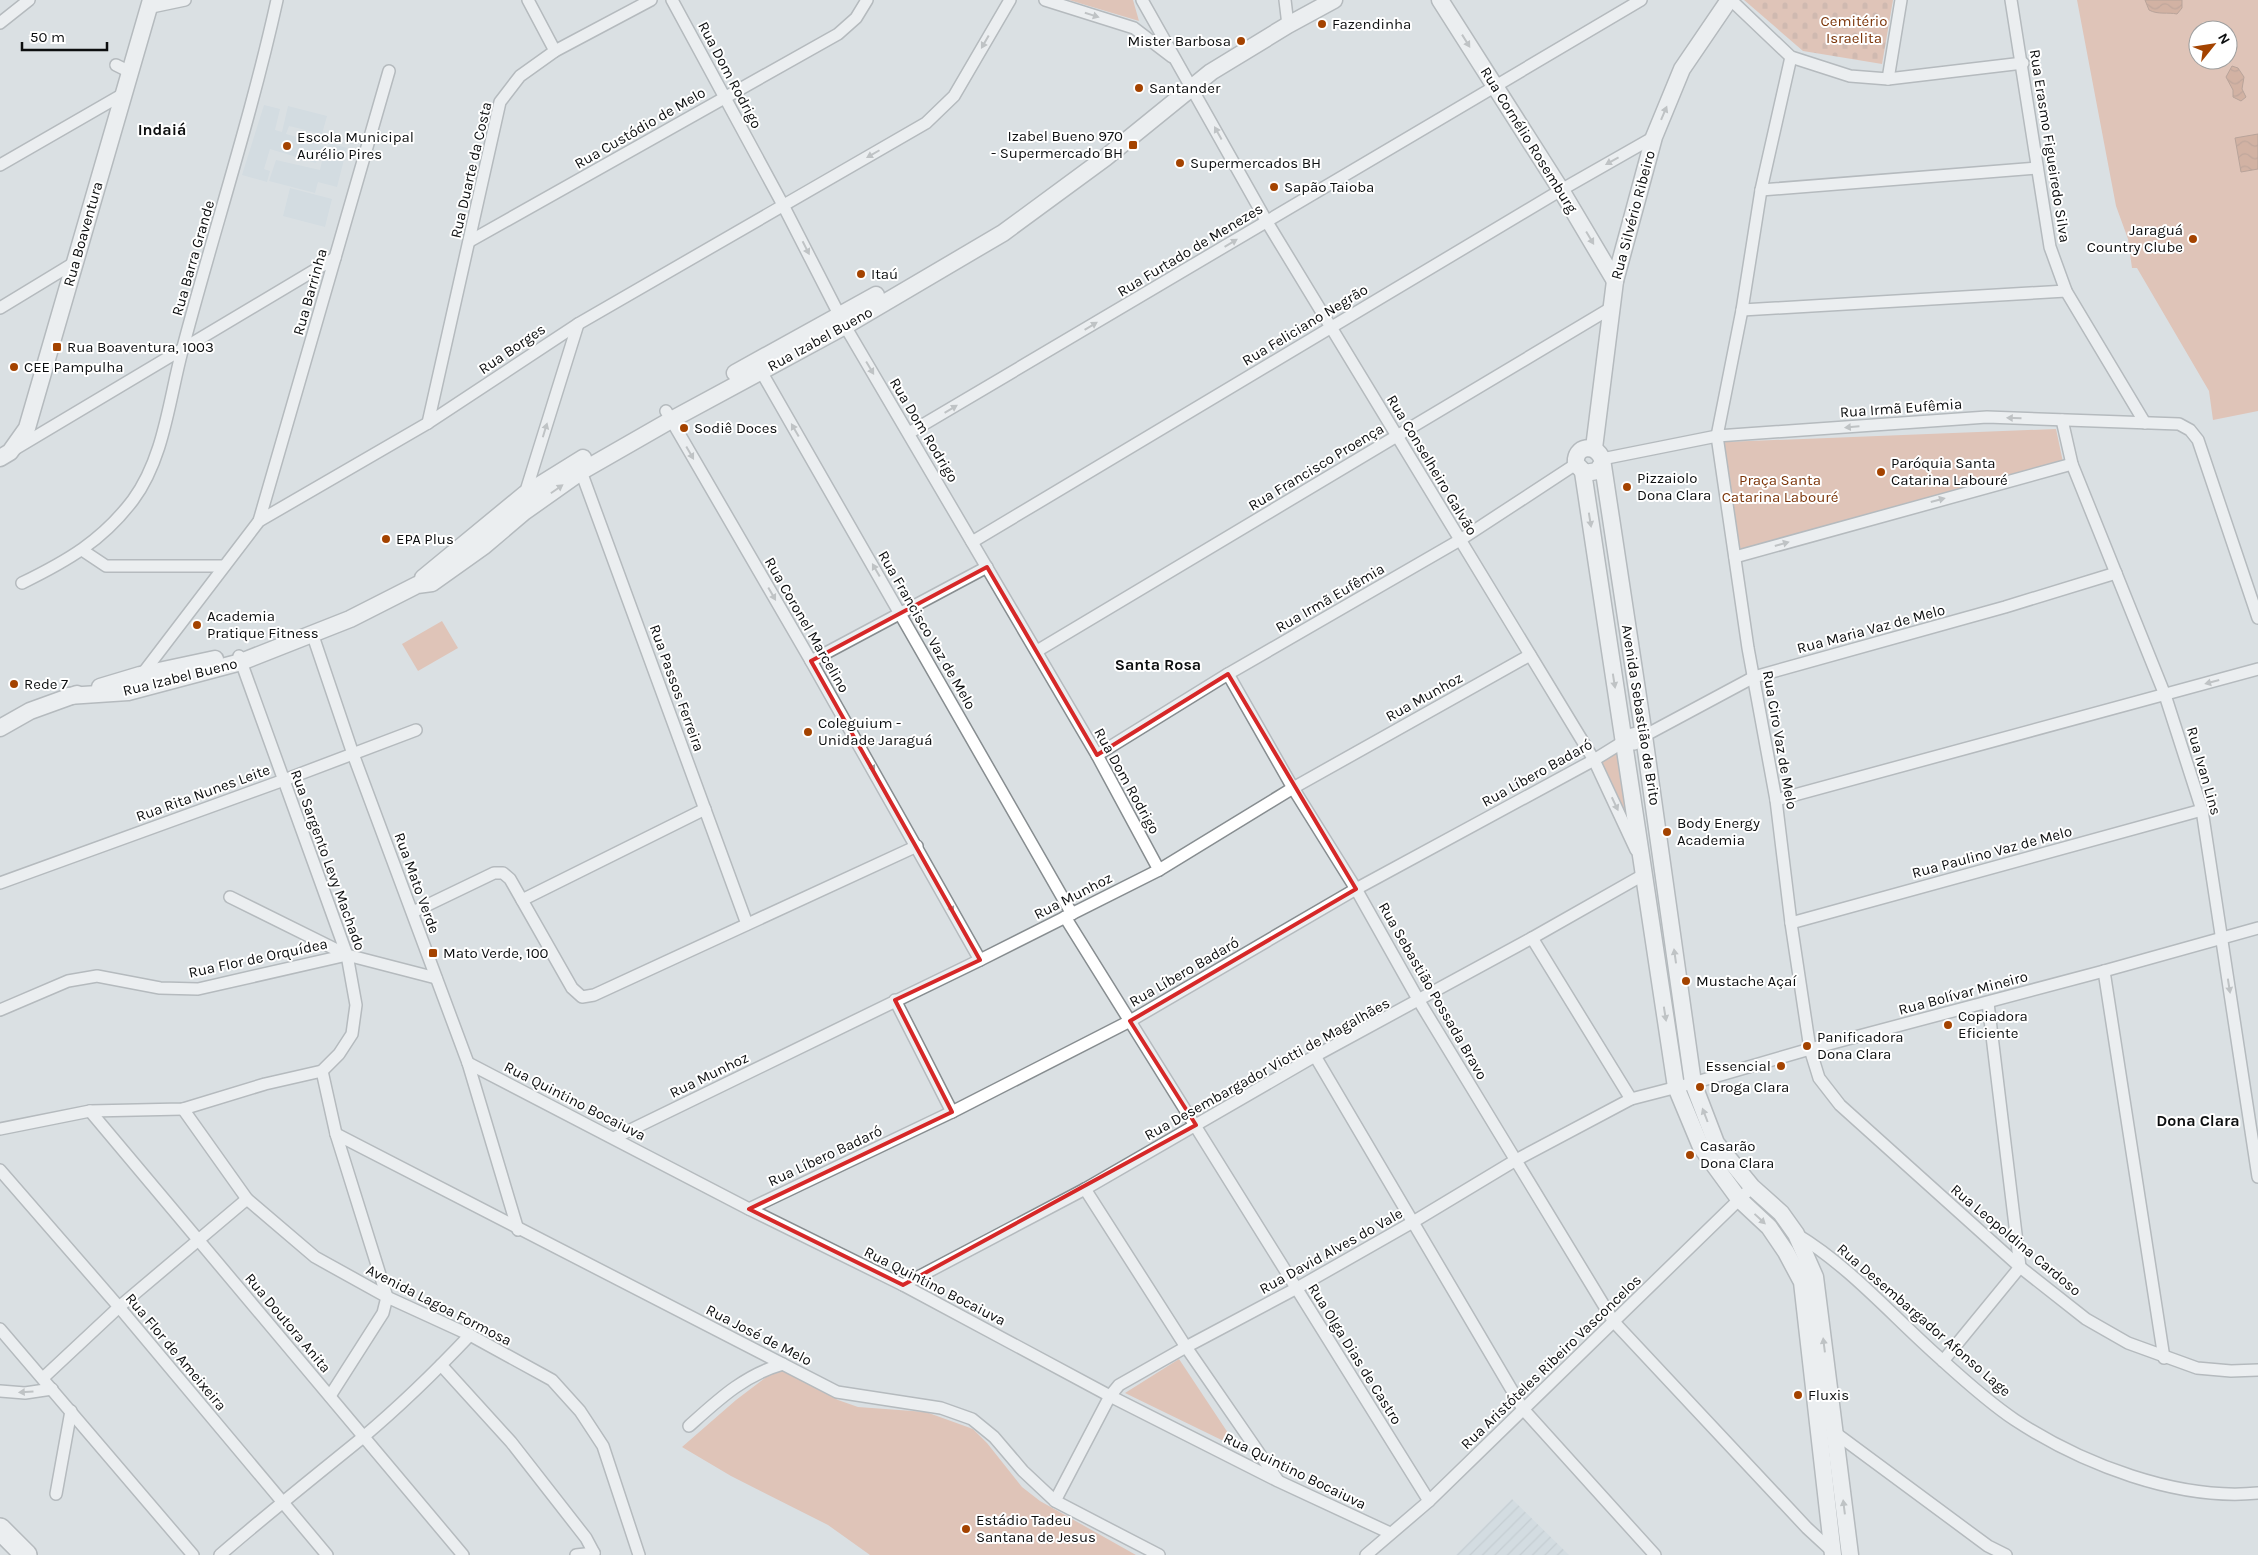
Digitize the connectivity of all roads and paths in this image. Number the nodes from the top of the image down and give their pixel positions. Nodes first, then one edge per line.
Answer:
1 (29, 0) edge
2 (185, 0) edge
3 (277, 0) edge
4 (528, 0) edge
5 (651, 0) edge
6 (672, 0) edge
7 (867, 0) edge
8 (1010, 0) edge
9 (1046, 0) edge
10 (1285, 0) edge
11 (1334, 0) edge
12 (1440, 0) edge
13 (1641, 0) edge
14 (1730, 0) edge
15 (1901, 0) edge
16 (2012, 0) edge
17 (149, 4) edge
18 (1145, 5) edge
19 (0, 23) edge
20 (1288, 25) junction
21 (1134, 28) junction
22 (555, 51) junction
23 (1791, 57) junction
24 (1176, 61) junction
25 (2023, 63) junction
26 (389, 71) dead end
27 (1888, 79) junction
28 (1190, 83) junction
29 (1495, 87) junction
30 (125, 93) junction
31 (725, 97) junction
32 (1654, 137) junction
33 (0, 165) edge
34 (2037, 168) junction
35 (1561, 190) junction
36 (1761, 190) junction
37 (783, 205) junction
38 (1266, 222) junction
39 (470, 241) junction
40 (335, 258) junction
41 (74, 263) junction
42 (1613, 263) junction
43 (2066, 291) junction
44 (0, 308) edge
45 (1611, 308) junction
46 (1742, 310) junction
47 (843, 321) junction
48 (578, 324) junction
49 (1330, 327) junction
50 (182, 351) junction
51 (758, 366) junction
52 (668, 416) junction
53 (2062, 420) junction
54 (428, 423) junction
55 (2145, 423) junction
56 (909, 433) junction
57 (1397, 436) junction
58 (1717, 436) junction
59 (5, 455) edge
60 (1599, 457) junction
61 (2072, 464) junction
62 (579, 467) junction
63 (1579, 468) junction
64 (532, 485) junction
65 (259, 521) junction
66 (1460, 540) junction
67 (972, 542) junction
68 (484, 546) junction
69 (82, 550) junction
70 (1735, 557) junction
71 (224, 566) junction
72 (987, 567) junction
73 (2116, 573) junction
74 (22, 583) dead end
75 (417, 586) junction
76 (901, 612) junction
77 (2258, 618) edge
78 (312, 633) junction
79 (1037, 651) junction
80 (1530, 655) junction
81 (240, 658) junction
82 (812, 661) junction
83 (2258, 669) edge
84 (1228, 674) junction
85 (140, 675) junction
86 (1754, 676) junction
87 (128, 692) junction
88 (2165, 695) junction
89 (68, 696) junction
90 (0, 728) edge
91 (416, 730) dead end
92 (1644, 736) junction
93 (1624, 742) junction
94 (353, 754) junction
95 (1097, 755) junction
96 (1594, 760) junction
97 (284, 780) junction
98 (1294, 788) junction
99 (1776, 800) junction
100 (705, 809) junction
101 (2202, 810) junction
102 (917, 846) junction
103 (1642, 867) junction
104 (1159, 870) junction
105 (0, 883) edge
106 (1356, 888) junction
107 (230, 897) dead end
108 (522, 900) junction
109 (413, 912) junction
110 (1068, 915) junction
111 (1791, 923) junction
112 (747, 924) junction
113 (2258, 928) edge
114 (1532, 938) junction
115 (2222, 938) junction
116 (347, 955) junction
117 (980, 960) junction
118 (2104, 971) junction
119 (436, 978) junction
120 (895, 1000) junction
121 (1419, 1000) junction
122 (1988, 1003) junction
123 (0, 1010) edge
124 (1130, 1021) junction
125 (1810, 1049) junction
126 (1315, 1056) junction
127 (468, 1062) junction
128 (322, 1071) junction
129 (1693, 1083) junction
130 (1676, 1087) junction
131 (1631, 1098) junction
132 (183, 1109) junction
133 (90, 1111) junction
134 (952, 1112) junction
135 (1196, 1125) junction
136 (0, 1129) edge
137 (336, 1134) junction
138 (614, 1138) junction
139 (1516, 1160) junction
140 (0, 1170) edge
141 (2258, 1177) edge
142 (1752, 1187) junction
143 (1085, 1189) junction
144 (247, 1199) junction
145 (1739, 1199) junction
146 (749, 1209) junction
147 (1413, 1222) junction
148 (518, 1230) junction
149 (1796, 1234) junction
150 (198, 1239) junction
151 (2020, 1267) junction
152 (903, 1286) junction
153 (1297, 1288) junction
154 (387, 1297) junction
155 (119, 1307) junction
156 (1614, 1322) junction
157 (0, 1328) edge
158 (470, 1335) junction
159 (1186, 1347) junction
160 (2164, 1358) junction
161 (1943, 1362) junction
162 (783, 1364) junction
163 (441, 1365) junction
164 (2258, 1370) edge
165 (42, 1378) junction
166 (52, 1389) junction
167 (0, 1392) edge
168 (330, 1396) junction
169 (1110, 1396) junction
170 (1523, 1409) junction
171 (71, 1411) junction
172 (689, 1426) dead end
173 (1834, 1432) junction
174 (363, 1437) junction
175 (1278, 1481) junction
176 (2258, 1493) edge
177 (56, 1494) dead end
178 (282, 1501) junction
179 (1055, 1501) junction
180 (1429, 1501) junction
181 (0, 1529) edge
182 (1390, 1533) junction
183 (595, 1554) edge
184 (1834, 1554) edge
185 (26, 1555) edge
186 (193, 1555) edge
187 (220, 1555) edge
188 (327, 1555) edge
189 (463, 1555) edge
190 (576, 1555) edge
191 (638, 1555) edge
192 (1160, 1555) edge
193 (1366, 1555) edge
194 (1655, 1555) edge
195 (1850, 1555) edge
196 (2006, 1555) edge

1 - 19 street
2 - 17 street
3 - 50 street, Rua Barra Grande
4 - 22 street
5 - 22 street, Rua Duarte da Costa
6 - 31 street, Rua Dom Rodrigo
7 - 31 street, Rua Custódio de Melo
8 -> 37 street, Rua Borges
9 -> 21 street
10 - 20 street
11 - 20 street, Rua Izabel Bueno
12 -> 29 street, Rua Cornélio Rosemburg
13 - 29 street, Rua Furtado de Menezes
14 - 23 street
32 -> 14 street, Rua Silvério Ribeiro
15 - 27 street
16 - 25 street, Rua Erasmo Figueiredo Silva
17 - 30 street, Rua Boaventura
18 - 21 street
18 - 24 street, Rua Conselheiro Galvão
20 - 28 street, Rua Izabel Bueno
21 - 24 street
22 - 39 street, Rua Duarte da Costa
23 - 27 street
23 - 36 street, Rua Ciro Vaz de Melo
24 - 28 street, Rua Conselheiro Galvão
25 - 27 street
25 - 34 street, Rua Erasmo Figueiredo Silva
26 - 40 street, Rua Barrinha
38 -> 28 street, Rua Conselheiro Galvão
28 - 47 street, Rua Izabel Bueno
29 - 35 street, Rua Cornélio Rosemburg
29 - 38 street, Rua Furtado de Menezes
30 - 33 street
30 - 41 street, Rua Boaventura
31 - 37 street, Rua Dom Rodrigo
31 - 39 street, Rua Custódio de Melo
32 -> 35 street, Rua Feliciano Negrão
32 - 42 street, Rua Silvério Ribeiro
34 - 36 street
34 - 43 street, Rua Erasmo Figueiredo Silva
35 -> 42 street, Rua Cornélio Rosemburg
35 - 49 street, Rua Feliciano Negrão
36 - 46 street, Rua Ciro Vaz de Melo
37 -> 47 street, Rua Dom Rodrigo
37 - 48 street, Rua Borges
38 - 49 street, Rua Conselheiro Galvão
56 -> 38 street, Rua Furtado de Menezes
39 - 54 street, Rua Duarte da Costa
40 - 50 street
40 - 65 street, Rua Barrinha
41 - 44 street
41 - 59 street, Rua Boaventura
42 - 45 street, Rua Silvério Ribeiro
43 - 46 street
43 - 55 street, Rua Erasmo Figueiredo Silva
45 - 57 street, Rua Francisco Proença
45 - 60 street, Rua Silvério Ribeiro
46 - 58 street, Rua Ciro Vaz de Melo
47 - 51 street, Rua Izabel Bueno
47 -> 56 street, Rua Dom Rodrigo
48 - 54 street, Rua Borges
64 -> 48 street
49 - 57 street, Rua Conselheiro Galvão
49 - 67 street, Rua Feliciano Negrão
50 - 59 street
50 - 69 street, Rua Barra Grande
51 - 52 street, Rua Izabel Bueno
76 -> 51 street, Rua Francisco Vaz de Melo
52 - 62 street, Rua Izabel Bueno
52 -> 82 street, Rua Coronel Marcelino
53 - 55 street, Rua Irmã Eufêmia
53 -> 58 street, Rua Irmã Eufêmia
53 - 61 street, Rua Ivan Lins
54 - 65 street, Rua Borges
55 - 77 street, Rua Irmã Eufêmia
56 - 67 street, Rua Dom Rodrigo
57 - 66 street, Rua Conselheiro Galvão
57 - 79 street, Rua Francisco Proença
58 - 60 street, Rua Irmã Eufêmia
58 - 70 street, Rua Ciro Vaz de Melo
60 - 63 street
60 - 63 street
60 - 92 street, Avenida Sebastião de Brito
70 -> 61 street
61 - 73 street, Rua Ivan Lins
62 - 64 street, Rua Izabel Bueno
68 -> 62 street, Rua Izabel Bueno
62 - 100 street, Rua Passos Ferreira
63 - 66 street, Rua Irmã Eufêmia
63 -> 93 street, Avenida Sebastião de Brito
64 - 68 street
64 - 75 street, Rua Izabel Bueno
65 - 71 street
66 - 80 street, Rua Conselheiro Galvão
66 - 84 street, Rua Irmã Eufêmia
67 - 72 street, Rua Dom Rodrigo
68 - 75 street, Rua Izabel Bueno
69 - 71 street
69 - 74 street, Rua Barra Grande
70 - 86 street, Rua Ciro Vaz de Melo
71 - 85 street
72 - 76 street
72 - 79 street, Rua Dom Rodrigo
73 - 86 street, Rua Maria Vaz de Melo
73 - 88 street, Rua Ivan Lins
75 - 78 street, Rua Izabel Bueno
76 - 82 street
76 - 110 street, Rua Francisco Vaz de Melo
78 - 81 street, Rua Izabel Bueno
78 - 94 street, Rua Mato Verde
79 - 95 street, Rua Dom Rodrigo
80 - 96 street, Rua Conselheiro Galvão
80 - 98 street, Rua Munhoz
81 - 85 street, Rua Izabel Bueno
81 - 87 street, Rua Izabel Bueno
81 - 97 street, Rua Sargento Levy Machado
82 -> 102 street, Rua Coronel Marcelino
83 -> 88 street
84 - 95 street, Rua Irmã Eufêmia
84 - 98 street, Rua Sebastião Possada Bravo
85 - 87 street
85 - 89 street, Rua Izabel Bueno
86 - 92 street, Rua Maria Vaz de Melo
86 - 99 street, Rua Ciro Vaz de Melo
87 - 89 street, Rua Izabel Bueno
88 - 99 street
88 - 101 street, Rua Ivan Lins
89 - 90 street, Rua Izabel Bueno
91 - 94 street, Rua Rita Nunes Leite
92 - 93 street, Rua Maria Vaz de Melo
129 -> 92 street, Avenida Sebastião de Brito
93 - 96 street, Rua Líbero Badaró
93 - 103 street, Avenida Sebastião de Brito
94 - 97 street, Rua Rita Nunes Leite
94 - 109 street, Rua Mato Verde
95 - 104 street, Rua Dom Rodrigo
96 -> 103 street, Rua Conselheiro Galvão
96 - 106 street, Rua Líbero Badaró
97 - 105 street, Rua Rita Nunes Leite
97 - 116 street, Rua Sargento Levy Machado
98 - 104 street, Rua Munhoz
98 - 106 street, Rua Sebastião Possada Bravo
99 - 111 street, Rua Ciro Vaz de Melo
100 - 108 street
100 - 112 street, Rua Passos Ferreira
101 - 111 street, Rua Paulino Vaz de Melo
101 - 115 street, Rua Ivan Lins
102 - 112 street
102 -> 117 street, Rua Coronel Marcelino
103 - 114 street, Rua Desembargador Viotti de Magalhães
103 -> 130 street, Avenida Sebastião de Brito
104 - 110 street, Rua Munhoz
106 - 121 street, Rua Sebastião Possada Bravo
106 - 124 street, Rua Líbero Badaró
107 - 116 street
108 - 109 street
108 - 112 street
109 - 119 street, Rua Mato Verde
110 - 117 street, Rua Munhoz
110 - 124 street, Rua Olga Dias de Castro
111 - 125 street, Rua Ciro Vaz de Melo
113 - 115 street, Rua Bolívar Mineiro
114 - 121 street, Rua Desembargador Viotti de Magalhães
114 - 131 street
115 - 118 street, Rua Bolívar Mineiro
115 -> 141 street, Rua Ivan Lins
116 - 119 street, Rua Flor de Orquídea
116 - 123 street, Rua Flor de Orquídea
116 - 128 street, Rua Sargento Levy Machado
117 - 120 street, Rua Munhoz
118 - 122 street, Rua Bolívar Mineiro
118 - 160 street
119 - 127 street, Rua Mato Verde
120 - 134 street
120 - 138 street, Rua Munhoz
121 - 126 street, Rua Desembargador Viotti de Magalhães
121 - 139 street, Rua Sebastião Possada Bravo
122 - 125 street, Rua Bolívar Mineiro
122 - 151 street
124 - 134 street, Rua Líbero Badaró
124 - 135 street, Rua Olga Dias de Castro
125 - 129 street, Rua Bolívar Mineiro
125 - 151 street, Rua Leopoldina Cardoso
126 - 135 street, Rua Desembargador Viotti de Magalhães
126 - 147 street
127 - 138 street, Rua Quintino Bocaiuva
127 - 148 street, Rua Mato Verde
128 - 132 street
128 - 137 street
129 - 130 street, Rua Bolívar Mineiro
142 -> 129 street, Avenida Sebastião de Brito
130 - 131 street, Rua David Alves do Vale
130 - 145 street, Avenida Sebastião de Brito
131 - 139 street, Rua David Alves do Vale
132 - 133 street
132 - 144 street, Avenida Lagoa Formosa
133 - 136 street
133 - 150 street, Rua Doutora Anita
134 - 146 street, Rua Líbero Badaró
135 - 143 street, Rua Desembargador Viotti de Magalhães
135 - 153 street, Rua Olga Dias de Castro
137 - 148 street, Rua José de Melo
137 - 154 street
138 - 146 street, Rua Quintino Bocaiuva
139 - 147 street, Rua David Alves do Vale
139 - 156 street, Rua Sebastião Possada Bravo
140 - 155 street, Rua Flor de Ameixeira
142 - 145 street, Rua Aristóteles Ribeiro Vasconcelos
142 - 149 street, Avenida Sebastião de Brito
143 - 152 street, Rua Desembargador Viotti de Magalhães
143 - 159 street
144 - 150 street
144 - 154 street, Avenida Lagoa Formosa
145 - 156 street, Rua Aristóteles Ribeiro Vasconcelos
145 -> 184 street, Avenida Sebastião de Brito
146 - 152 street, Rua Quintino Bocaiuva
147 - 153 street, Rua David Alves do Vale
147 - 170 street
148 - 162 street, Rua José de Melo
149 - 161 street, Rua Desembargador Afonso Lage
173 -> 149 street, Avenida Sebastião de Brito
150 - 155 street
150 - 168 street, Rua Doutora Anita
151 - 160 street, Rua Leopoldina Cardoso
151 - 161 street
152 - 169 street, Rua Quintino Bocaiuva
153 - 159 street, Rua David Alves do Vale
153 - 180 street, Rua Olga Dias de Castro
154 - 158 street, Avenida Lagoa Formosa
154 - 168 street
155 - 165 street
155 - 178 street, Rua Flor de Ameixeira
156 - 170 street, Rua Aristóteles Ribeiro Vasconcelos
156 - 184 street, Rua Sebastião Possada Bravo
157 - 165 street
158 - 163 street
158 - 191 street, Avenida Lagoa Formosa
159 - 169 street, Rua David Alves do Vale
159 - 175 street
160 - 164 street, Rua Leopoldina Cardoso
161 - 176 street, Rua Desembargador Afonso Lage
162 - 172 street
162 - 179 street, Rua José de Melo
163 - 174 street
163 - 183 street
165 - 166 street
166 -> 167 street
166 - 171 street
168 - 174 street, Rua Doutora Anita
169 - 175 street, Rua Quintino Bocaiuva
169 - 179 street, Rua David Alves do Vale
170 - 180 street, Rua Aristóteles Ribeiro Vasconcelos
170 - 194 street
171 - 177 street
171 - 186 street
195 -> 173 street, Avenida Sebastião de Brito
173 - 196 street
174 - 178 street
174 - 189 street, Rua Doutora Anita
175 - 182 street, Rua Quintino Bocaiuva
178 - 187 street
178 - 188 street, Rua Flor de Ameixeira
179 - 192 street, Rua José de Melo
180 - 182 street, Rua Aristóteles Ribeiro Vasconcelos
181 - 185 highway
182 - 193 street, Rua Aristóteles Ribeiro Vasconcelos
183 - 190 street

